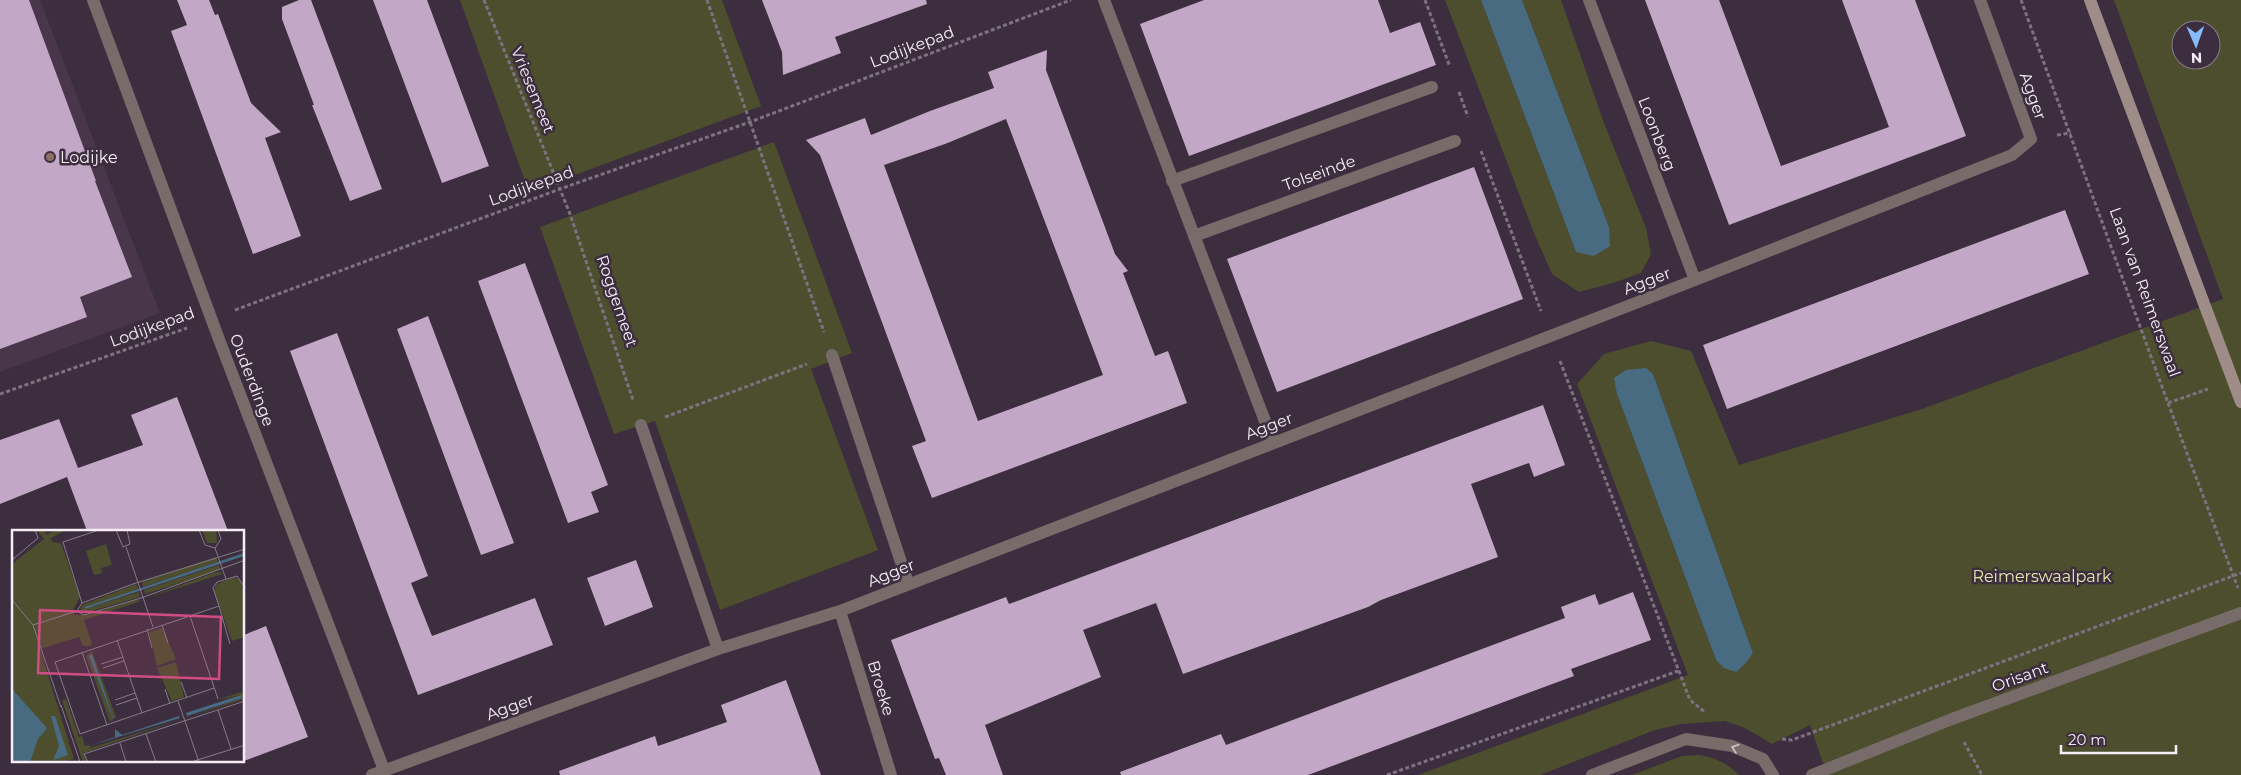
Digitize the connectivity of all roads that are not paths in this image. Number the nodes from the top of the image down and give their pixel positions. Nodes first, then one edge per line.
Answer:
1 (93, 0) edge
2 (1104, 0) edge
3 (1589, 0) edge
4 (1980, 0) edge
5 (2090, 0) edge
6 (1432, 87) dead end
7 (1455, 141) dead end
8 (1172, 181) junction
9 (1194, 236) junction
10 (1696, 280) junction
11 (832, 354) road end
12 (2241, 402) edge
13 (642, 425) road end
14 (1274, 442) junction
15 (908, 583) junction
16 (840, 611) junction
17 (2241, 613) edge
18 (718, 649) junction
19 (384, 770) junction
20 (372, 775) edge
21 (891, 775) edge
22 (1592, 775) edge
23 (1773, 775) edge
24 (1812, 775) edge

1 - 19 street, Ouderdinge
2 - 8 street
3 - 10 street, Loonberg
4 - 10 street, Agger
5 - 12 street
6 - 8 street
7 - 9 street, Tolseinde
8 - 9 street
9 - 14 street
10 - 14 street, Agger
11 - 15 street
13 - 18 street
14 - 15 street, Agger
15 - 16 street, Agger
16 - 18 street, Agger
16 - 21 street, Broeke
17 - 24 street, Orisant
18 - 19 street, Agger
19 - 20 street, Agger
23 -> 22 street

